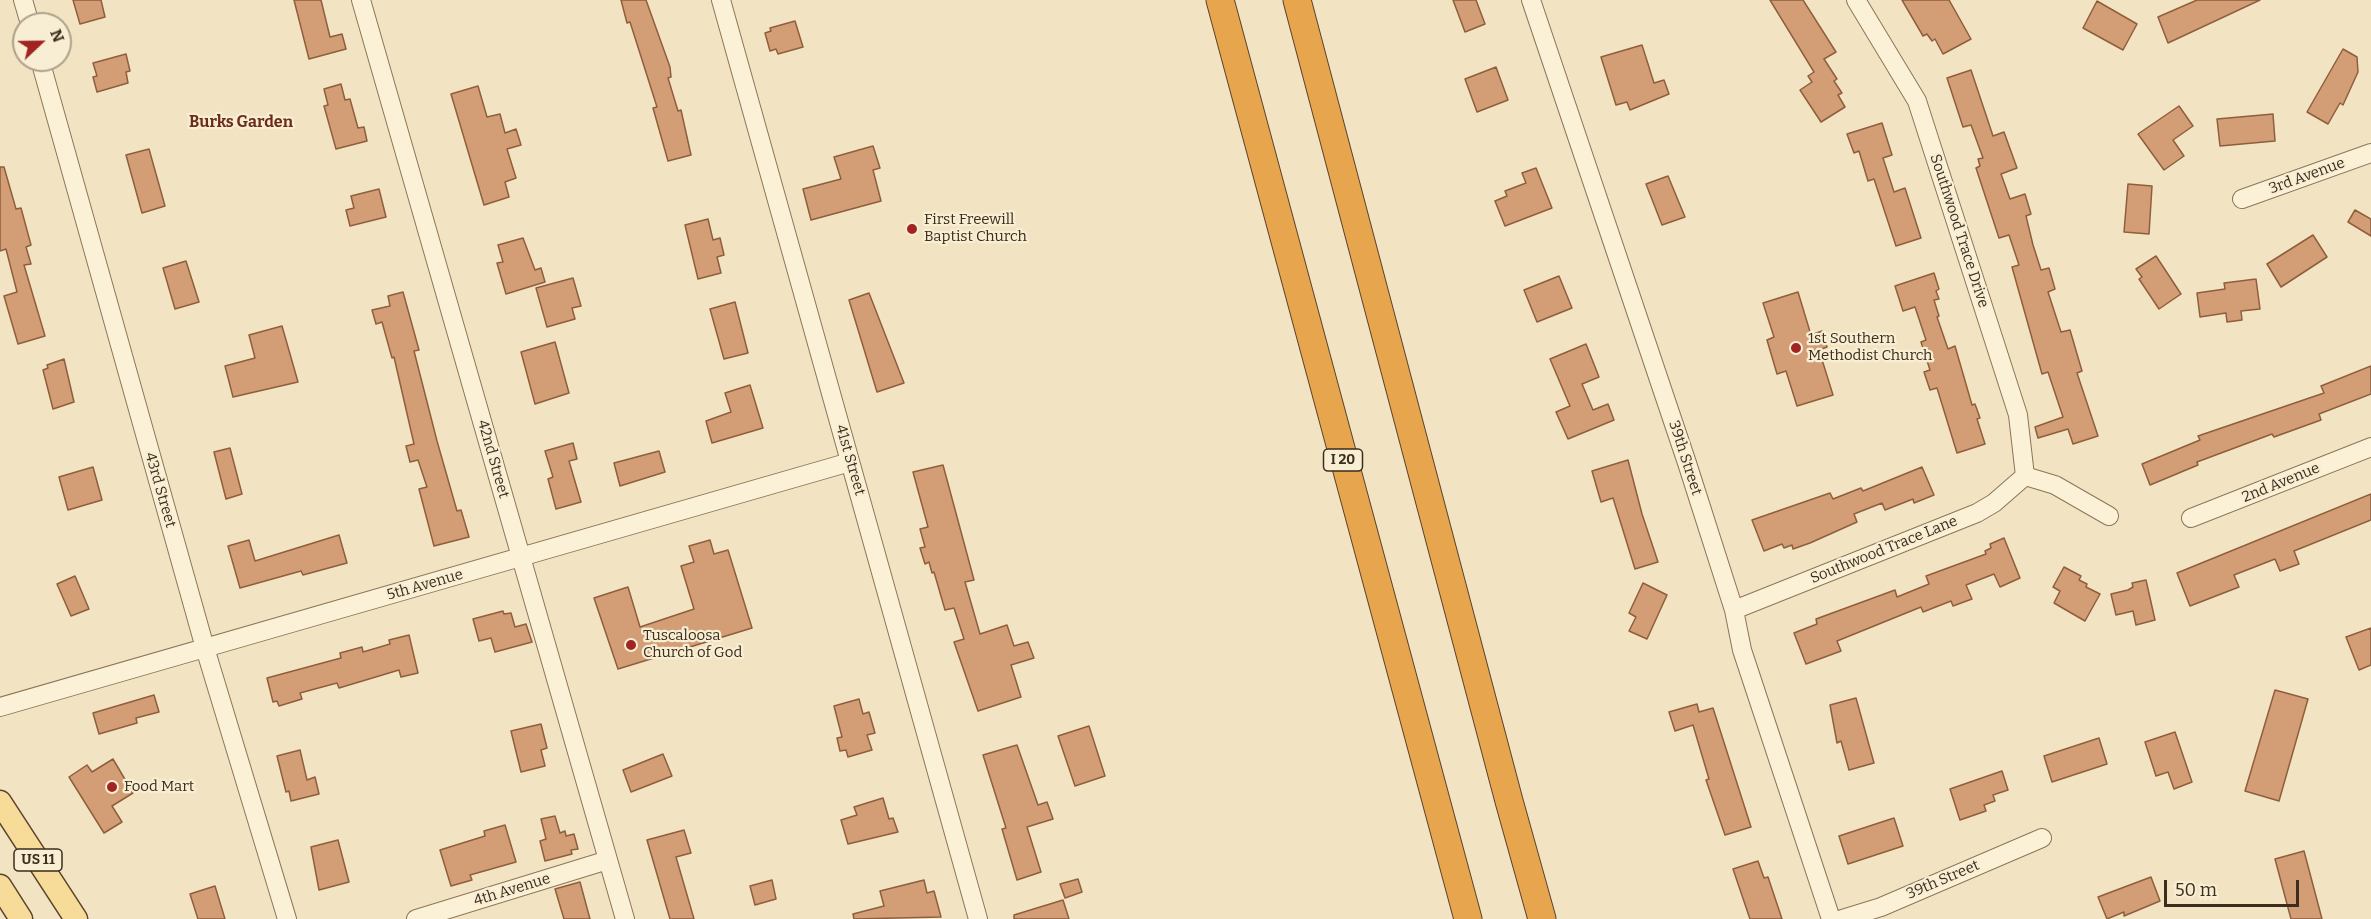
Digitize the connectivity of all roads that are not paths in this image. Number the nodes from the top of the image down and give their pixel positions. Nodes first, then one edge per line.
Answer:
1 (361, 0) edge
2 (721, 0) edge
3 (1220, 0) edge
4 (1297, 0) edge
5 (1531, 0) edge
6 (1856, 0) edge
7 (43, 72) edge
8 (2371, 153) edge
9 (2242, 199) dead end
10 (2371, 447) edge
11 (850, 462) junction
12 (2025, 476) junction
13 (2109, 516) dead end
14 (2191, 518) dead end
15 (521, 557) junction
16 (1734, 610) junction
17 (205, 648) junction
18 (0, 707) edge
19 (0, 801) edge
20 (2042, 838) dead end
21 (608, 860) junction
22 (0, 886) edge
23 (21, 919) edge
24 (76, 919) edge
25 (287, 919) edge
26 (416, 919) edge
27 (625, 919) edge
28 (978, 919) edge
29 (1468, 919) edge
30 (1542, 919) edge
31 (1831, 919) edge
32 (1842, 919) edge

1 - 15 street, 42nd Street
2 - 11 street, 41st Street
3 - 29 highway, I 20
4 - 30 highway
5 - 16 street, 39th Street
6 - 12 street, Southwood Trace Drive
7 - 17 street, 43rd Street
8 - 9 street, 3rd Avenue
10 - 14 street, 2nd Avenue
11 - 15 street, 5th Avenue
11 - 28 street, 41st Street
12 - 13 street
12 - 16 street, Southwood Trace Lane
15 - 17 street, 5th Avenue
15 - 21 street, 42nd Street
16 - 31 street, 39th Street
17 - 18 street, 5th Avenue
17 - 25 street, 43rd Street
19 - 24 main road, US 11
20 - 32 street, 39th Street
21 - 26 street, 4th Avenue
21 - 27 street, 42nd Street
22 - 23 main road, US 11

